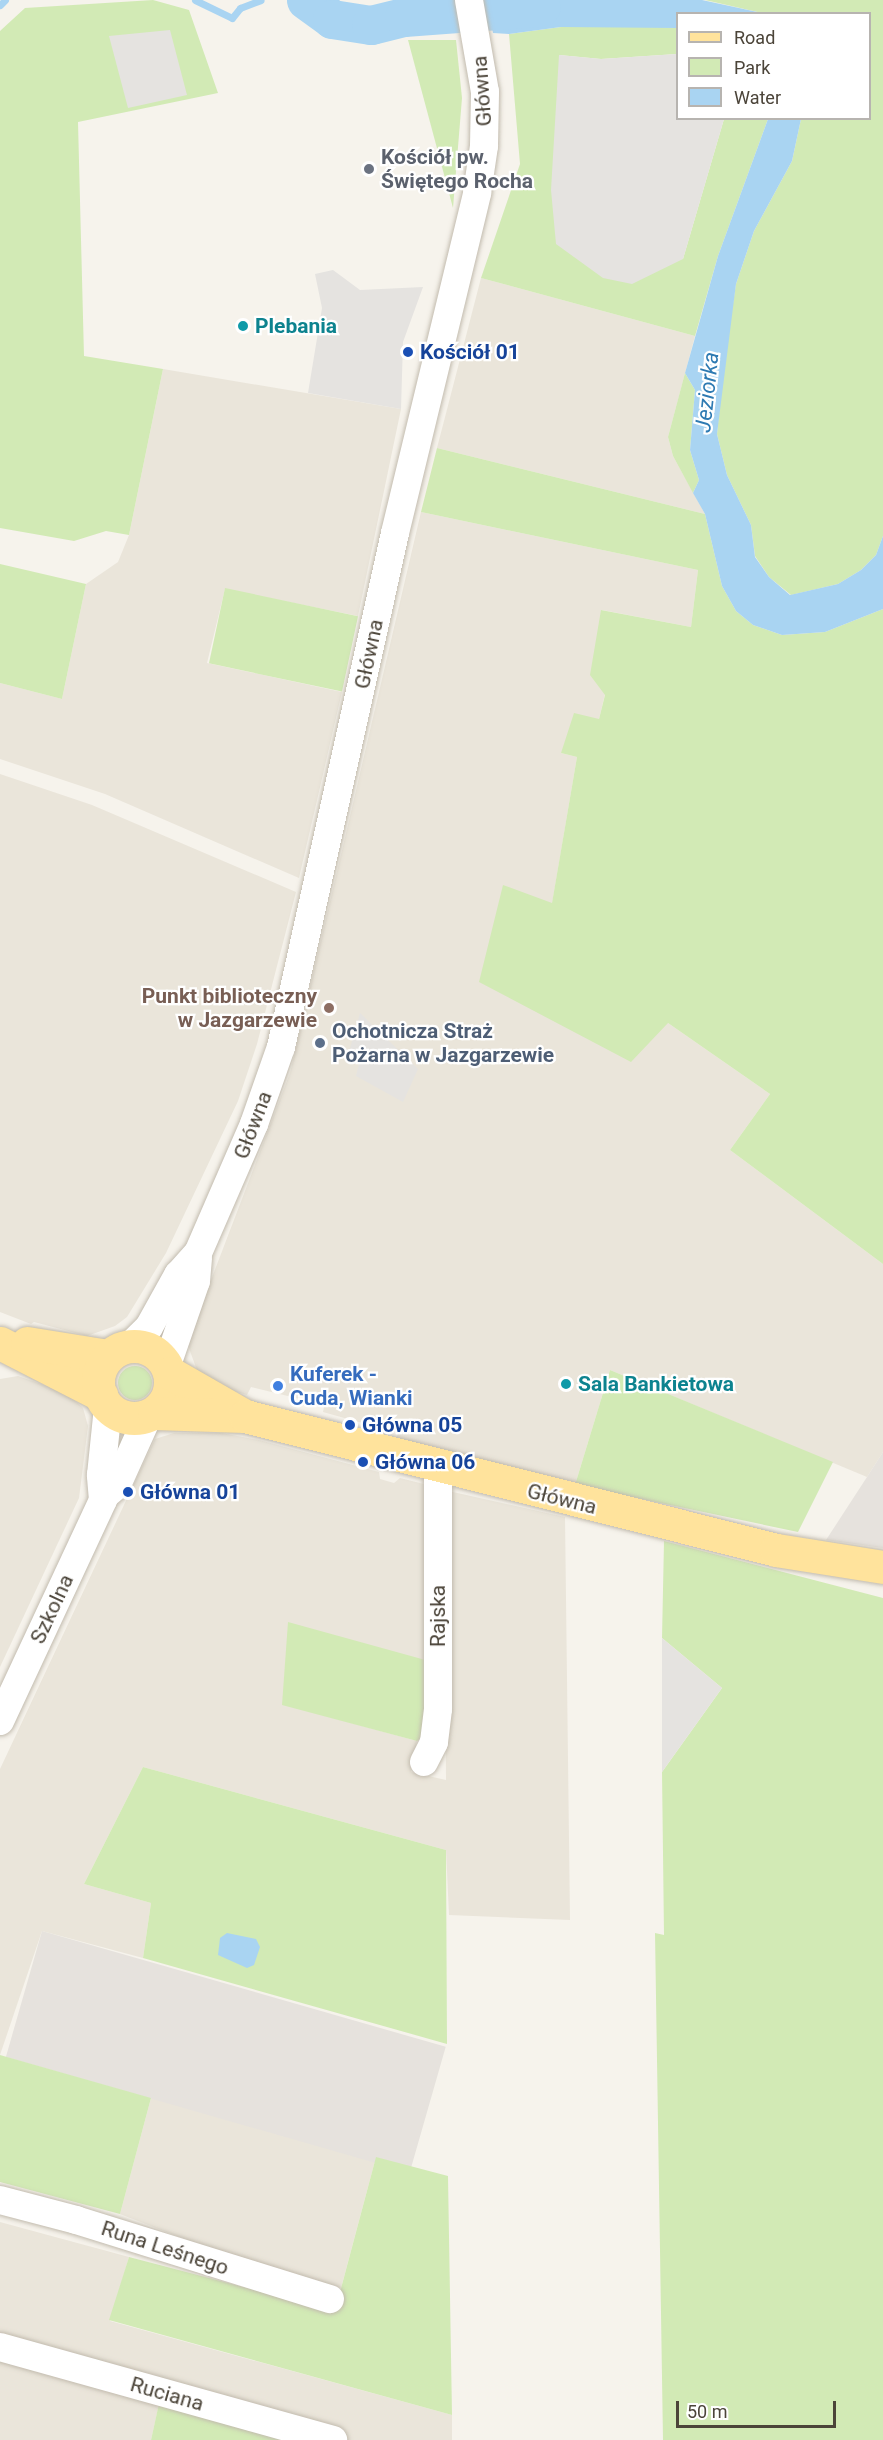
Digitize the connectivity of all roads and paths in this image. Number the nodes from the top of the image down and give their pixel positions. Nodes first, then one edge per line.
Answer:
1 (470, 0) edge
2 (198, 1253) junction
3 (2, 1344) edge
4 (119, 1351) junction
5 (168, 1369) junction
6 (104, 1401) junction
7 (151, 1414) junction
8 (245, 1416) junction
9 (438, 1466) junction
10 (104, 1496) junction
11 (883, 1567) edge
12 (0, 1721) edge
13 (424, 1762) dead end
14 (0, 2200) edge
15 (330, 2299) dead end
16 (0, 2347) edge
17 (333, 2440) edge

1 - 2 street, Główna
2 - 4 street, Główna
2 - 5 street, Główna
3 - 4 main road
3 - 6 main road
4 - 5 main road
4 - 6 main road
5 - 7 main road
5 - 8 main road, Główna
6 - 7 main road
6 - 10 street, Szkolna
7 - 8 main road, Główna
7 - 10 street, Szkolna
8 - 9 main road, Główna
9 - 11 main road, Główna
9 - 13 street, Rajska
10 - 12 street, Szkolna
14 - 15 street, Runa Leśnego
16 - 17 street, Ruciana

